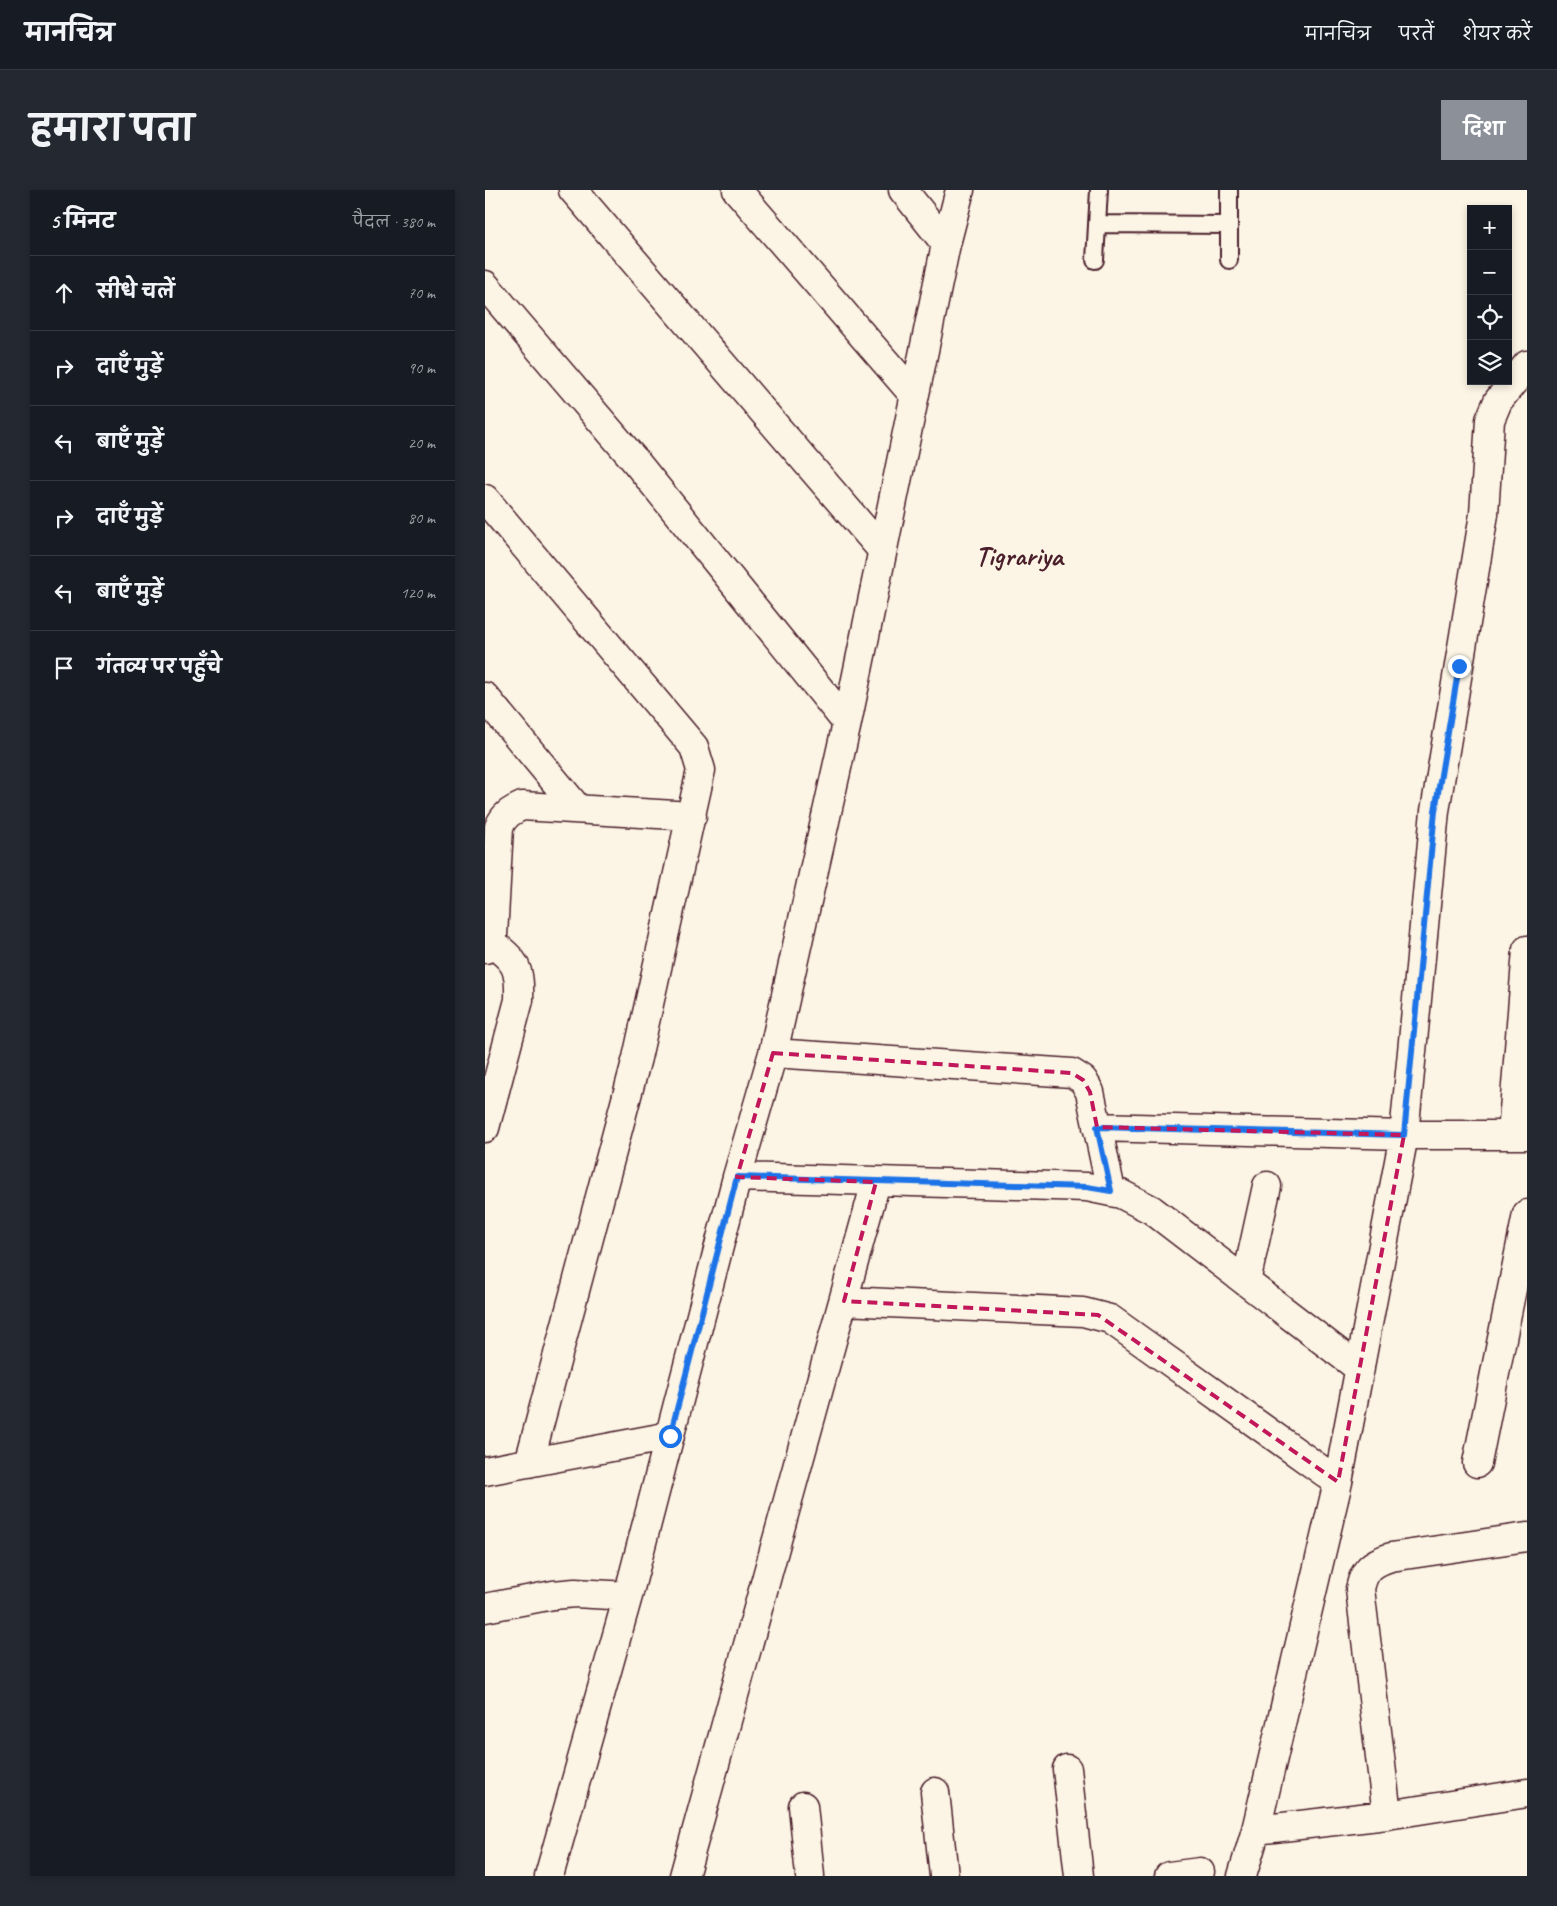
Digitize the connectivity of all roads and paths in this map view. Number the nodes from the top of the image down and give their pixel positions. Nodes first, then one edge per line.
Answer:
1 (737, 190) edge
2 (903, 190) edge
3 (960, 190) edge
4 (1099, 190) edge
5 (1229, 190) edge
6 (583, 193) edge
7 (1097, 224) junction
8 (1229, 224) junction
9 (946, 244) junction
10 (1095, 260) dead end
11 (1229, 260) dead end
12 (485, 285) edge
13 (1527, 366) edge
14 (915, 395) junction
15 (485, 499) edge
16 (882, 550) junction
17 (485, 697) edge
18 (847, 723) junction
19 (578, 809) junction
20 (692, 816) junction
21 (490, 902) edge
22 (488, 946) edge
23 (1527, 950) edge
24 (773, 1053) junction
25 (1097, 1127) junction
26 (485, 1128) edge
27 (1404, 1135) junction
28 (1520, 1135) edge
29 (737, 1177) junction
30 (876, 1182) junction
31 (1267, 1186) dead end
32 (1111, 1191) junction
33 (1527, 1214) edge
34 (1246, 1282) junction
35 (844, 1301) junction
36 (1360, 1369) junction
37 (670, 1436) junction
38 (529, 1463) junction
39 (1477, 1463) dead end
40 (485, 1471) edge
41 (1338, 1482) junction
42 (1527, 1537) edge
43 (628, 1596) junction
44 (485, 1608) edge
45 (1067, 1769) dead end
46 (935, 1792) dead end
47 (1527, 1793) edge
48 (803, 1806) dead end
49 (1387, 1814) junction
50 (1256, 1830) junction
51 (1200, 1872) dead end
52 (549, 1876) edge
53 (684, 1876) edge
54 (810, 1876) edge
55 (944, 1876) edge
56 (1079, 1876) edge
57 (1169, 1876) edge
58 (1242, 1876) edge

1 - 14 street
2 - 9 street
3 - 9 street
4 - 7 lane
5 - 8 lane
6 - 16 street
7 - 8 lane
7 - 10 lane
8 - 11 lane
9 - 14 street
12 - 18 street
13 - 27 street
14 - 16 street
15 - 20 street
16 - 18 street
17 - 19 street
18 - 24 street
19 - 20 street
19 - 21 street
20 - 38 street
21 - 22 street
22 - 26 street
23 - 28 street
24 - 25 street
24 - 29 street
25 - 27 street
25 - 32 street
27 - 28 street
27 - 36 street
29 - 30 street
29 - 37 street
30 - 32 street
30 - 35 street
31 - 34 street
32 - 34 street
33 - 39 street
34 - 36 street
35 - 41 street
35 - 53 street
36 - 41 street
37 - 38 street
37 - 43 street
38 - 40 street
41 - 50 street
42 - 49 street
43 - 44 street
43 - 52 street
45 - 56 street
46 - 55 street
47 - 49 street
48 - 54 street
49 - 50 street
50 - 58 street
51 - 57 street

